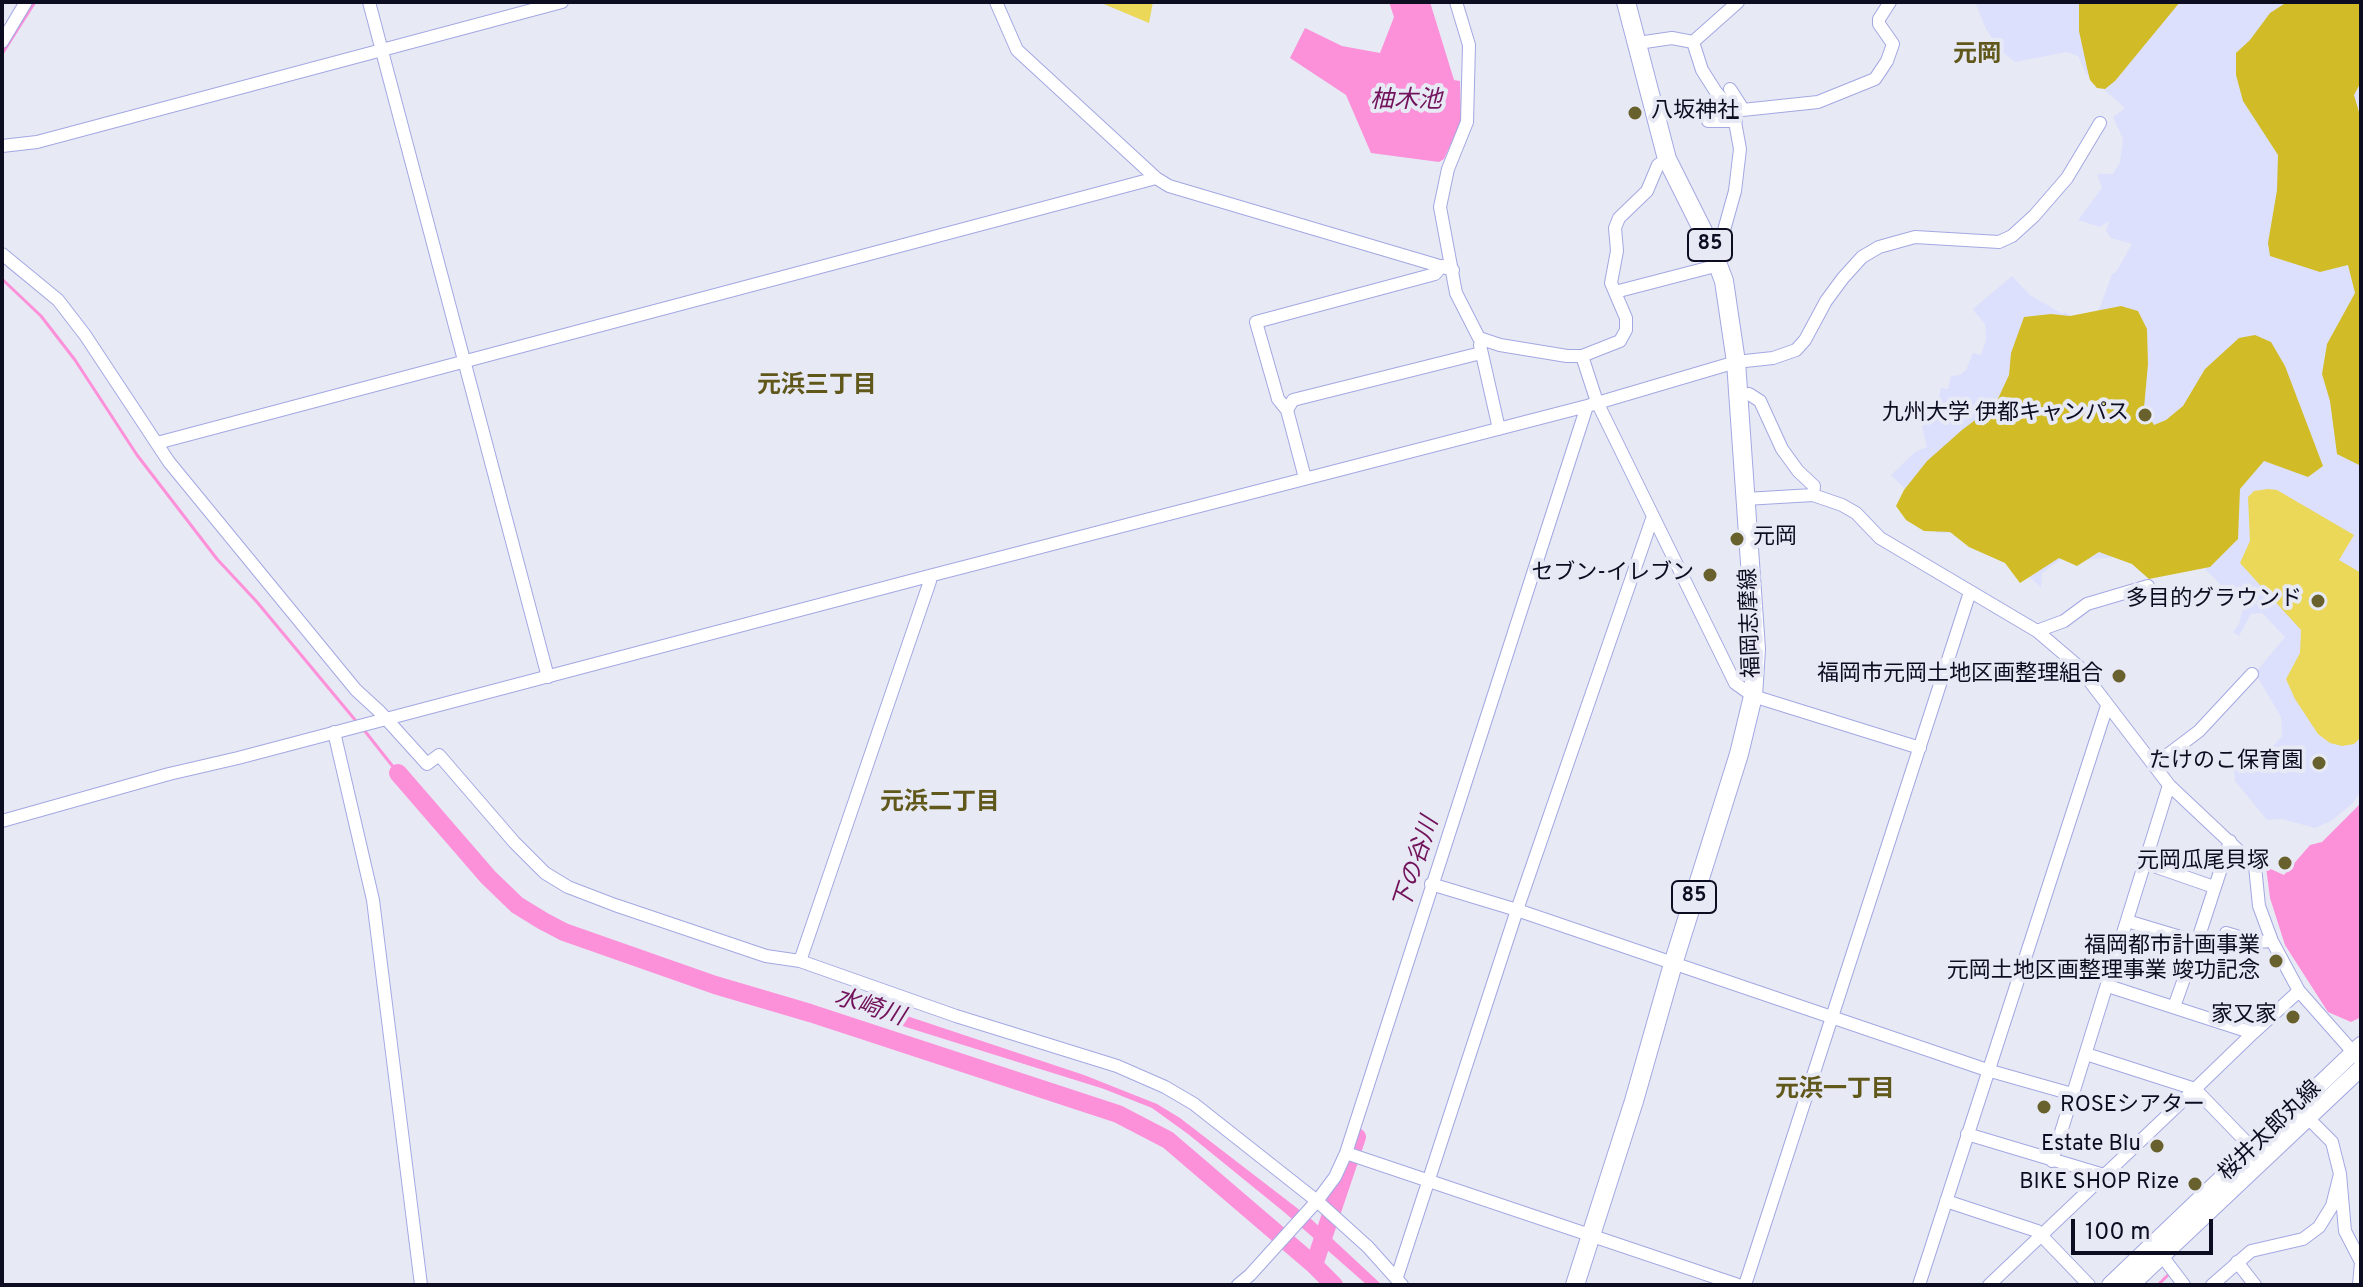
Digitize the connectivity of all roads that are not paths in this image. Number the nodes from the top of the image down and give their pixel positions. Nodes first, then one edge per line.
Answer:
1 (26, 2) edge
2 (369, 2) edge
3 (562, 2) edge
4 (996, 2) edge
5 (1456, 2) edge
6 (1626, 2) edge
7 (1738, 2) edge
8 (1890, 2) edge
9 (1723, 7) edge
10 (2, 42) edge
11 (1693, 42) junction
12 (1638, 43) junction
13 (382, 50) junction
14 (1730, 89) dead end
15 (1737, 114) junction
16 (1708, 121) dead end
17 (2100, 123) dead end
18 (2, 146) edge
19 (1667, 159) junction
20 (1156, 178) junction
21 (2, 254) edge
22 (1716, 257) junction
23 (1447, 268) junction
24 (1615, 292) junction
25 (1479, 338) junction
26 (1481, 353) junction
27 (1582, 356) junction
28 (464, 360) junction
29 (1736, 362) junction
30 (1738, 395) junction
31 (1592, 404) junction
32 (1287, 410) junction
33 (1499, 429) junction
34 (157, 443) junction
35 (1305, 478) junction
36 (1813, 495) junction
37 (1745, 499) junction
38 (1652, 519) junction
39 (929, 576) junction
40 (2148, 586) dead end
41 (1970, 592) junction
42 (2037, 631) junction
43 (2252, 674) dead end
44 (548, 677) junction
45 (1753, 696) junction
46 (2107, 706) junction
47 (386, 719) junction
48 (334, 732) junction
49 (1920, 748) junction
50 (2154, 765) junction
51 (2169, 785) junction
52 (2, 821) edge
53 (2230, 841) junction
54 (2145, 863) junction
55 (1437, 886) junction
56 (2214, 887) junction
57 (1517, 910) junction
58 (2127, 921) junction
59 (2226, 933) dead end
60 (2272, 941) junction
61 (2197, 942) junction
62 (800, 961) junction
63 (1673, 964) junction
64 (2108, 986) junction
65 (2299, 991) junction
66 (2174, 1007) junction
67 (1833, 1016) junction
68 (2253, 1033) junction
69 (2086, 1054) junction
70 (2359, 1057) edge
71 (1987, 1070) junction
72 (2195, 1089) junction
73 (2072, 1094) junction
74 (2308, 1118) junction
75 (1967, 1134) junction
76 (2254, 1150) junction
77 (1350, 1154) junction
78 (2052, 1161) junction
79 (2340, 1174) junction
80 (2104, 1175) junction
81 (1427, 1181) junction
82 (1946, 1201) junction
83 (1315, 1203) junction
84 (2042, 1235) junction
85 (1591, 1236) junction
86 (2162, 1256) junction
87 (2237, 1262) junction
88 (1399, 1281) edge
89 (421, 1285) edge
90 (1238, 1285) edge
91 (1575, 1285) edge
92 (1738, 1285) edge
93 (1745, 1285) edge
94 (1919, 1285) edge
95 (1989, 1285) edge
96 (2089, 1285) edge
97 (2110, 1285) edge
98 (2131, 1285) edge
99 (2184, 1285) edge
100 (2212, 1285) edge
101 (2255, 1285) edge
102 (2359, 1285) edge

1 - 10 street
2 - 13 street
3 - 13 street
4 - 20 street
5 - 23 street
6 - 12 main road, 福岡志摩線 / 85
7 - 9 street
8 - 15 street
9 - 11 street
11 - 12 street
11 - 15 street
12 - 19 main road, 福岡志摩線 / 85
13 - 18 street
13 - 28 street
14 - 15 street
15 - 16 street
15 - 22 street
17 - 29 street
19 - 22 main road, 福岡志摩線 / 85
19 - 24 street
20 - 23 street
20 - 28 street
21 - 34 street
22 - 24 street
22 - 29 main road, 福岡志摩線 / 85
23 - 25 street
23 - 32 street
24 - 27 street
25 - 26 street
25 - 27 street
26 - 32 street
26 - 33 street
27 - 31 street
28 - 34 street
28 - 44 street
29 - 30 main road, 福岡志摩線 / 85
29 - 31 street
30 - 36 street
30 - 37 main road, 福岡志摩線 / 85
31 - 33 street
31 - 38 street
31 - 55 street
32 - 35 street
33 - 35 street
34 - 47 street
35 - 39 street
36 - 37 street
36 - 41 street
37 - 45 main road, 福岡志摩線 / 85
38 - 45 street
38 - 57 street
39 - 44 street
39 - 62 street
40 - 42 street
41 - 42 street
41 - 49 street
42 - 46 street
43 - 50 street
44 - 47 street
45 - 49 street
45 - 63 main road, 福岡志摩線 / 85
46 - 50 street
46 - 71 street
47 - 48 street
47 - 62 street
48 - 52 street
48 - 89 street
49 - 67 street
50 - 51 street
51 - 53 street
51 - 54 street
53 - 56 street
53 - 60 street
54 - 56 street
54 - 58 street
55 - 57 street
55 - 77 street
56 - 61 street
57 - 63 street
57 - 81 street
58 - 61 street
58 - 64 street
59 - 60 street
60 - 65 street
61 - 66 street
62 - 83 street
63 - 67 street
63 - 85 main road, 福岡志摩線 / 85
64 - 66 street
64 - 69 street
65 - 68 street
65 - 70 street
66 - 68 street
67 - 71 street
67 - 93 street
68 - 72 street
69 - 72 street
69 - 73 street
70 - 74 main road, 桜井太郎丸線
70 - 76 main road, 桜井太郎丸線
71 - 73 street
71 - 75 street
72 - 76 street
72 - 80 street
73 - 78 street
74 - 79 street
74 - 86 main road, 桜井太郎丸線
75 - 78 street
75 - 82 street
76 - 97 main road, 桜井太郎丸線
77 - 81 street
77 - 83 street
78 - 80 street
79 - 87 street
79 - 102 street
80 - 84 street
81 - 85 street
81 - 88 street
82 - 84 street
82 - 94 street
83 - 88 street
83 - 90 street
84 - 95 street
84 - 96 street
85 - 91 main road, 福岡志摩線 / 85
85 - 92 street
86 - 98 main road, 桜井太郎丸線
86 - 99 street
87 - 100 street
87 - 101 street

